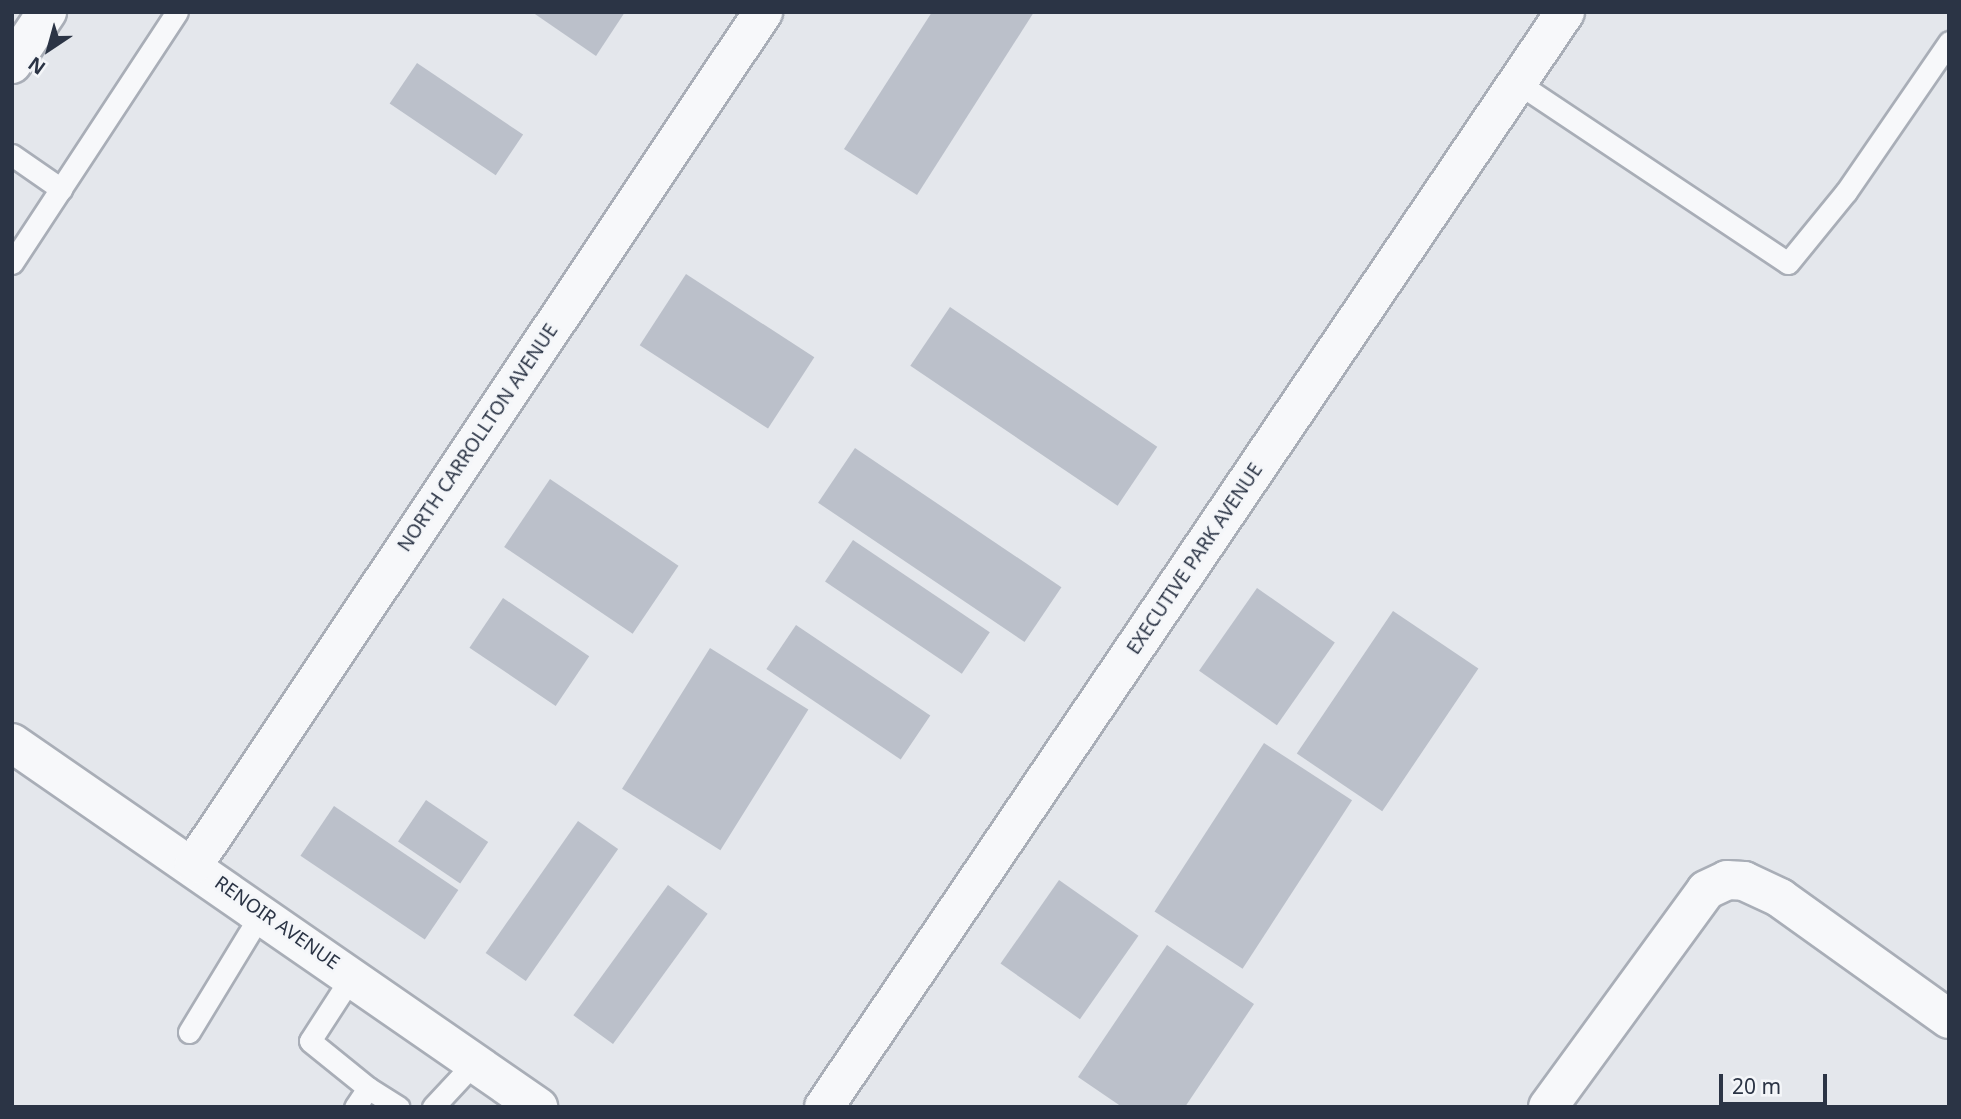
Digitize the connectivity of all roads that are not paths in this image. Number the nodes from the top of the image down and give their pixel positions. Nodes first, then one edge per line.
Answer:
1 (47, 12) edge
2 (177, 12) edge
3 (763, 12) edge
4 (1565, 12) edge
5 (1949, 42) edge
6 (14, 57) edge
7 (1518, 83) junction
8 (12, 155) edge
9 (61, 189) junction
10 (12, 262) edge
11 (12, 743) edge
12 (194, 864) junction
13 (262, 912) junction
14 (352, 976) junction
15 (1949, 1019) edge
16 (189, 1032) dead end
17 (475, 1062) junction
18 (368, 1088) junction
19 (355, 1107) edge
20 (398, 1107) edge
21 (433, 1107) edge
22 (538, 1107) edge
23 (824, 1107) edge
24 (1548, 1107) edge

1 - 6 street
2 - 9 lane
3 - 12 street, NORTH CARROLLTON AVENUE
4 - 7 street, EXECUTIVE PARK AVENUE
5 - 7 lane
7 - 23 street, EXECUTIVE PARK AVENUE
8 - 9 lane
9 - 10 lane
11 - 12 street, RENOIR AVENUE
12 - 13 street, RENOIR AVENUE
13 - 14 street, RENOIR AVENUE
13 - 16 lane
14 - 17 street, RENOIR AVENUE
14 - 18 lane
15 - 24 street
17 - 21 lane
17 - 22 street, RENOIR AVENUE
18 - 19 lane
18 - 20 lane

